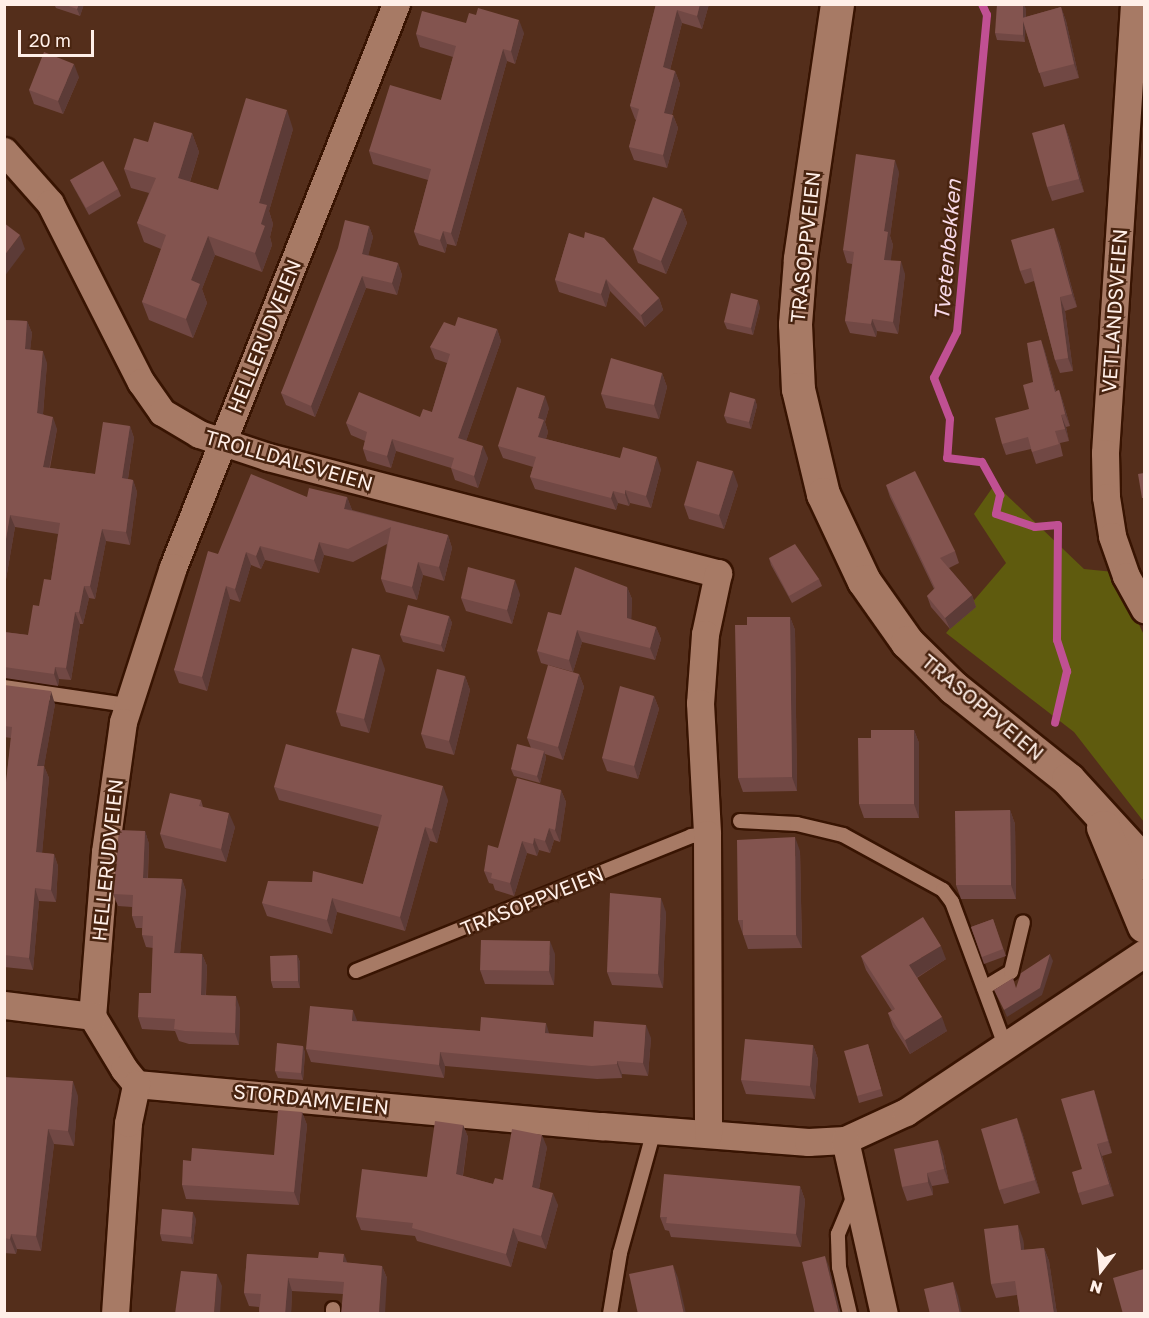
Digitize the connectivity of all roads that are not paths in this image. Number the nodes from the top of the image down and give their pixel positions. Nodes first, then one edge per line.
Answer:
1 (396, 4) edge
2 (837, 4) edge
3 (1134, 4) edge
4 (4, 151) edge
5 (221, 443) junction
6 (1144, 609) edge
7 (4, 687) edge
8 (128, 705) junction
9 (1097, 811) junction
10 (740, 821) dead end
11 (707, 834) junction
12 (1144, 862) edge
13 (1023, 922) dead end
14 (1144, 926) edge
15 (1144, 953) edge
16 (356, 971) dead end
17 (984, 988) junction
18 (4, 1005) edge
19 (92, 1016) junction
20 (1006, 1048) junction
21 (136, 1084) junction
22 (654, 1130) junction
23 (708, 1134) junction
24 (845, 1140) junction
25 (856, 1191) junction
26 (115, 1314) edge
27 (610, 1314) edge
28 (850, 1314) edge
29 (884, 1314) edge

1 - 5 street, HELLERUDVEIEN
2 - 9 main road, TRASOPPVEIEN
3 - 6 street, VETLANDSVEIEN
4 - 5 street, TROLLDALSVEIEN
5 - 8 street, HELLERUDVEIEN
5 - 11 street, TROLLDALSVEIEN
7 - 8 lane
8 - 19 street, HELLERUDVEIEN
9 - 12 main road, TRASOPPVEIEN
9 - 14 main road, TRASOPPVEIEN
10 - 17 lane
11 - 16 lane, TRASOPPVEIEN
11 - 23 street
13 - 17 lane
15 - 20 street, STORDAMVEIEN
17 - 20 lane
18 - 19 street
19 - 21 street
20 - 24 street, STORDAMVEIEN
21 - 22 street, STORDAMVEIEN
21 - 26 street
22 - 23 street, STORDAMVEIEN
22 - 27 lane
23 - 24 street, STORDAMVEIEN
24 - 25 street
25 - 28 lane
25 - 29 street

